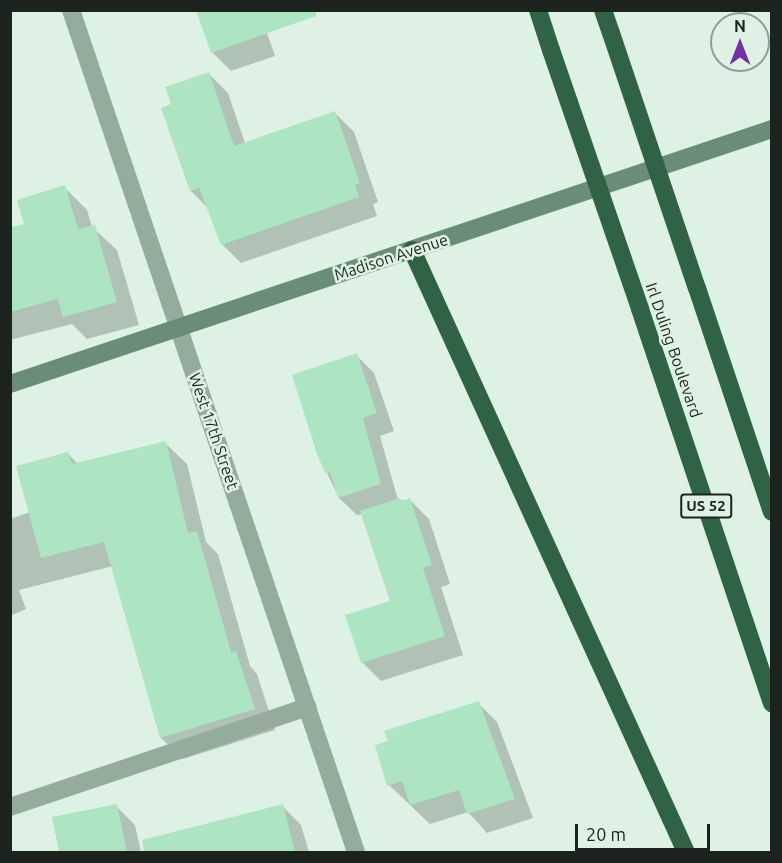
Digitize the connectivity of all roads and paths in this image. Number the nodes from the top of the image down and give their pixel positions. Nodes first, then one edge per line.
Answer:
1 (71, 10) edge
2 (538, 10) edge
3 (603, 10) edge
4 (771, 129) edge
5 (412, 250) junction
6 (178, 327) junction
7 (10, 384) edge
8 (771, 512) edge
9 (771, 703) edge
10 (308, 707) junction
11 (10, 807) edge
12 (356, 852) edge
13 (686, 852) edge

1 - 6 street, West 17th Street
2 - 9 highway, Irl Duling Boulevard / US 52, bridge
3 - 8 highway, bridge
4 - 5 street, Madison Avenue
5 - 6 street, Madison Avenue
5 - 13 highway
6 - 7 street, Madison Avenue
6 - 10 street, West 17th Street
10 - 11 street
10 - 12 street, West 17th Street

